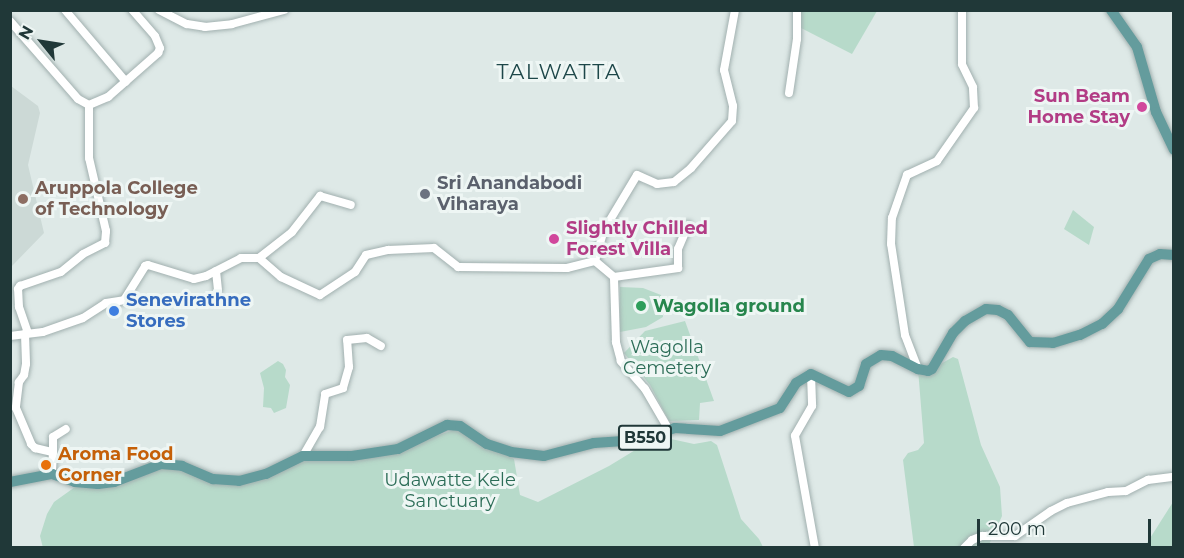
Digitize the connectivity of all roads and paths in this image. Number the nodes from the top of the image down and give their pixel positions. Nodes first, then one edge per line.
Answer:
1 (65, 10) edge
2 (132, 10) edge
3 (159, 10) edge
4 (284, 10) edge
5 (735, 10) edge
6 (797, 10) edge
7 (962, 10) edge
8 (1111, 10) edge
9 (10, 21) edge
10 (126, 82) junction
11 (789, 93) dead end
12 (89, 105) junction
13 (1173, 150) edge
14 (351, 205) dead end
15 (688, 225) dead end
16 (1173, 255) edge
17 (259, 258) junction
18 (595, 261) junction
19 (216, 271) junction
20 (614, 277) junction
21 (218, 290) dead end
22 (27, 334) junction
23 (10, 336) edge
24 (381, 346) dead end
25 (918, 369) junction
26 (811, 374) junction
27 (66, 429) dead end
28 (669, 430) junction
29 (53, 452) junction
30 (303, 456) junction
31 (52, 474) junction
32 (1173, 477) edge
33 (10, 482) edge
34 (815, 548) edge
35 (964, 548) edge

1 - 10 street
2 - 10 street
3 - 4 street
5 - 18 street
6 - 11 street
7 - 25 street
8 - 13 main road
9 - 12 street
10 - 12 street
12 - 22 street
14 - 17 street
15 - 20 street
16 - 25 main road
17 - 18 street
17 - 19 street
18 - 20 street
19 - 21 street
19 - 22 street
20 - 28 street
22 - 23 street
22 - 29 street
24 - 30 street
25 - 26 main road
26 - 28 main road, B550
26 - 34 street
27 - 29 street
28 - 30 main road, B550
29 - 31 street
30 - 31 main road, B550
31 - 33 main road, B550
32 - 35 street

